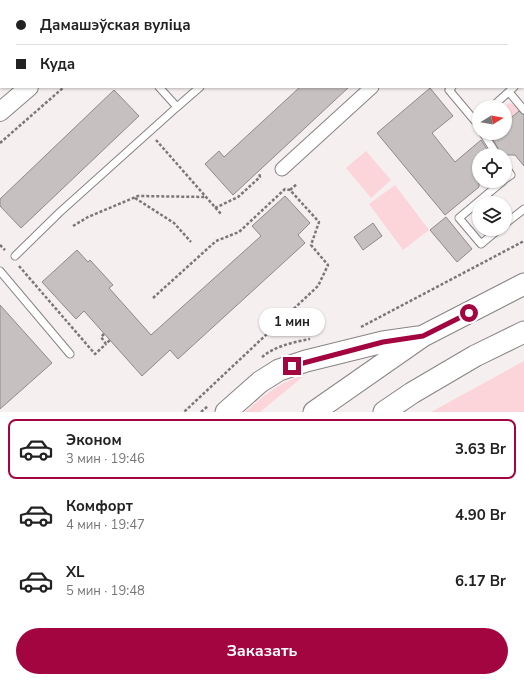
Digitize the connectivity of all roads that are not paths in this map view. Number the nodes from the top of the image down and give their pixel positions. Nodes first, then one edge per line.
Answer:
1 (28, 88) edge
2 (160, 88) edge
3 (199, 88) edge
4 (371, 88) edge
5 (449, 88) edge
6 (512, 90) edge
7 (500, 100) edge
8 (177, 107) junction
9 (524, 110) edge
10 (0, 112) edge
11 (472, 115) edge
12 (282, 169) dead end
13 (495, 188) edge
14 (485, 196) edge
15 (472, 207) edge
16 (524, 209) edge
17 (512, 218) edge
18 (472, 233) edge
19 (474, 236) edge
20 (491, 236) edge
21 (16, 256) dead end
22 (0, 271) edge
23 (524, 284) edge
24 (524, 332) edge
25 (423, 336) junction
26 (70, 354) dead end
27 (219, 407) edge
28 (314, 412) edge
29 (384, 412) edge

1 - 10 main road
2 - 8 lane
3 - 8 lane
4 - 12 street
5 - 11 lane
6 - 7 lane
6 - 9 lane
8 - 21 lane
13 - 14 lane
15 - 18 lane
16 - 17 lane
19 - 20 lane
22 - 26 lane
23 - 25 main road
24 - 29 main road
25 - 27 main road
25 - 28 main road

